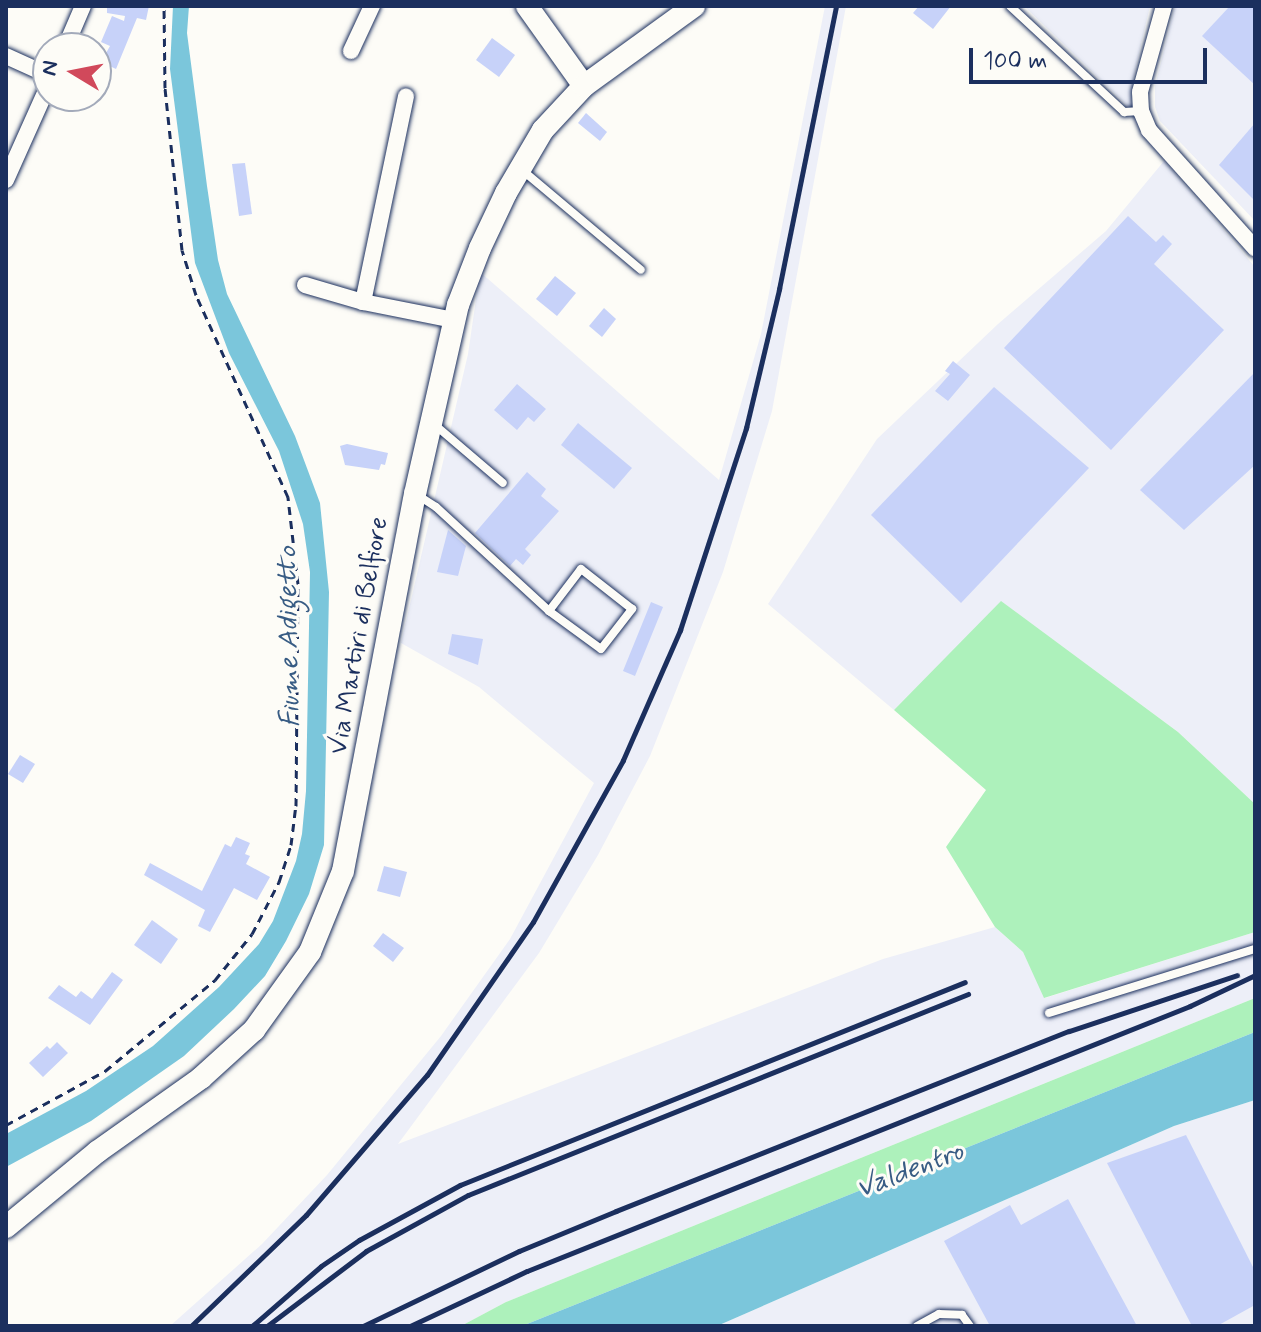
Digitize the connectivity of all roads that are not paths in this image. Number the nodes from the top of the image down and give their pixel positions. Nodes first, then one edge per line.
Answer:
1 (83, 6) edge
2 (372, 6) edge
3 (527, 6) edge
4 (694, 6) edge
5 (1010, 6) edge
6 (1164, 6) edge
7 (72, 32) edge
8 (351, 51) dead end
9 (6, 56) edge
10 (32, 68) edge
11 (584, 86) junction
12 (406, 96) dead end
13 (1141, 111) junction
14 (36, 112) edge
15 (520, 169) junction
16 (6, 180) edge
17 (1255, 248) edge
18 (641, 270) dead end
19 (305, 285) dead end
20 (363, 302) junction
21 (454, 320) junction
22 (432, 422) junction
23 (503, 483) dead end
24 (415, 494) junction
25 (549, 611) junction
26 (1255, 949) edge
27 (1049, 1013) dead end
28 (6, 1227) edge
29 (917, 1326) edge
30 (970, 1326) edge

1 - 7 street
2 - 8 street
3 - 11 street
4 - 11 street, Via Martiri di Belfiore
5 - 13 lane
6 - 13 street
9 - 10 street
11 - 15 street, Via Martiri di Belfiore
12 - 20 street
13 - 17 street
14 - 16 street
15 - 18 lane
15 - 21 street, Via Martiri di Belfiore
19 - 20 street
20 - 21 street
21 - 22 street, Via Martiri di Belfiore
22 - 23 lane
22 - 24 street, Via Martiri di Belfiore
24 - 25 lane
24 - 28 street, Via Martiri di Belfiore
25 - 25 lane
26 - 27 lane
29 - 30 lane

